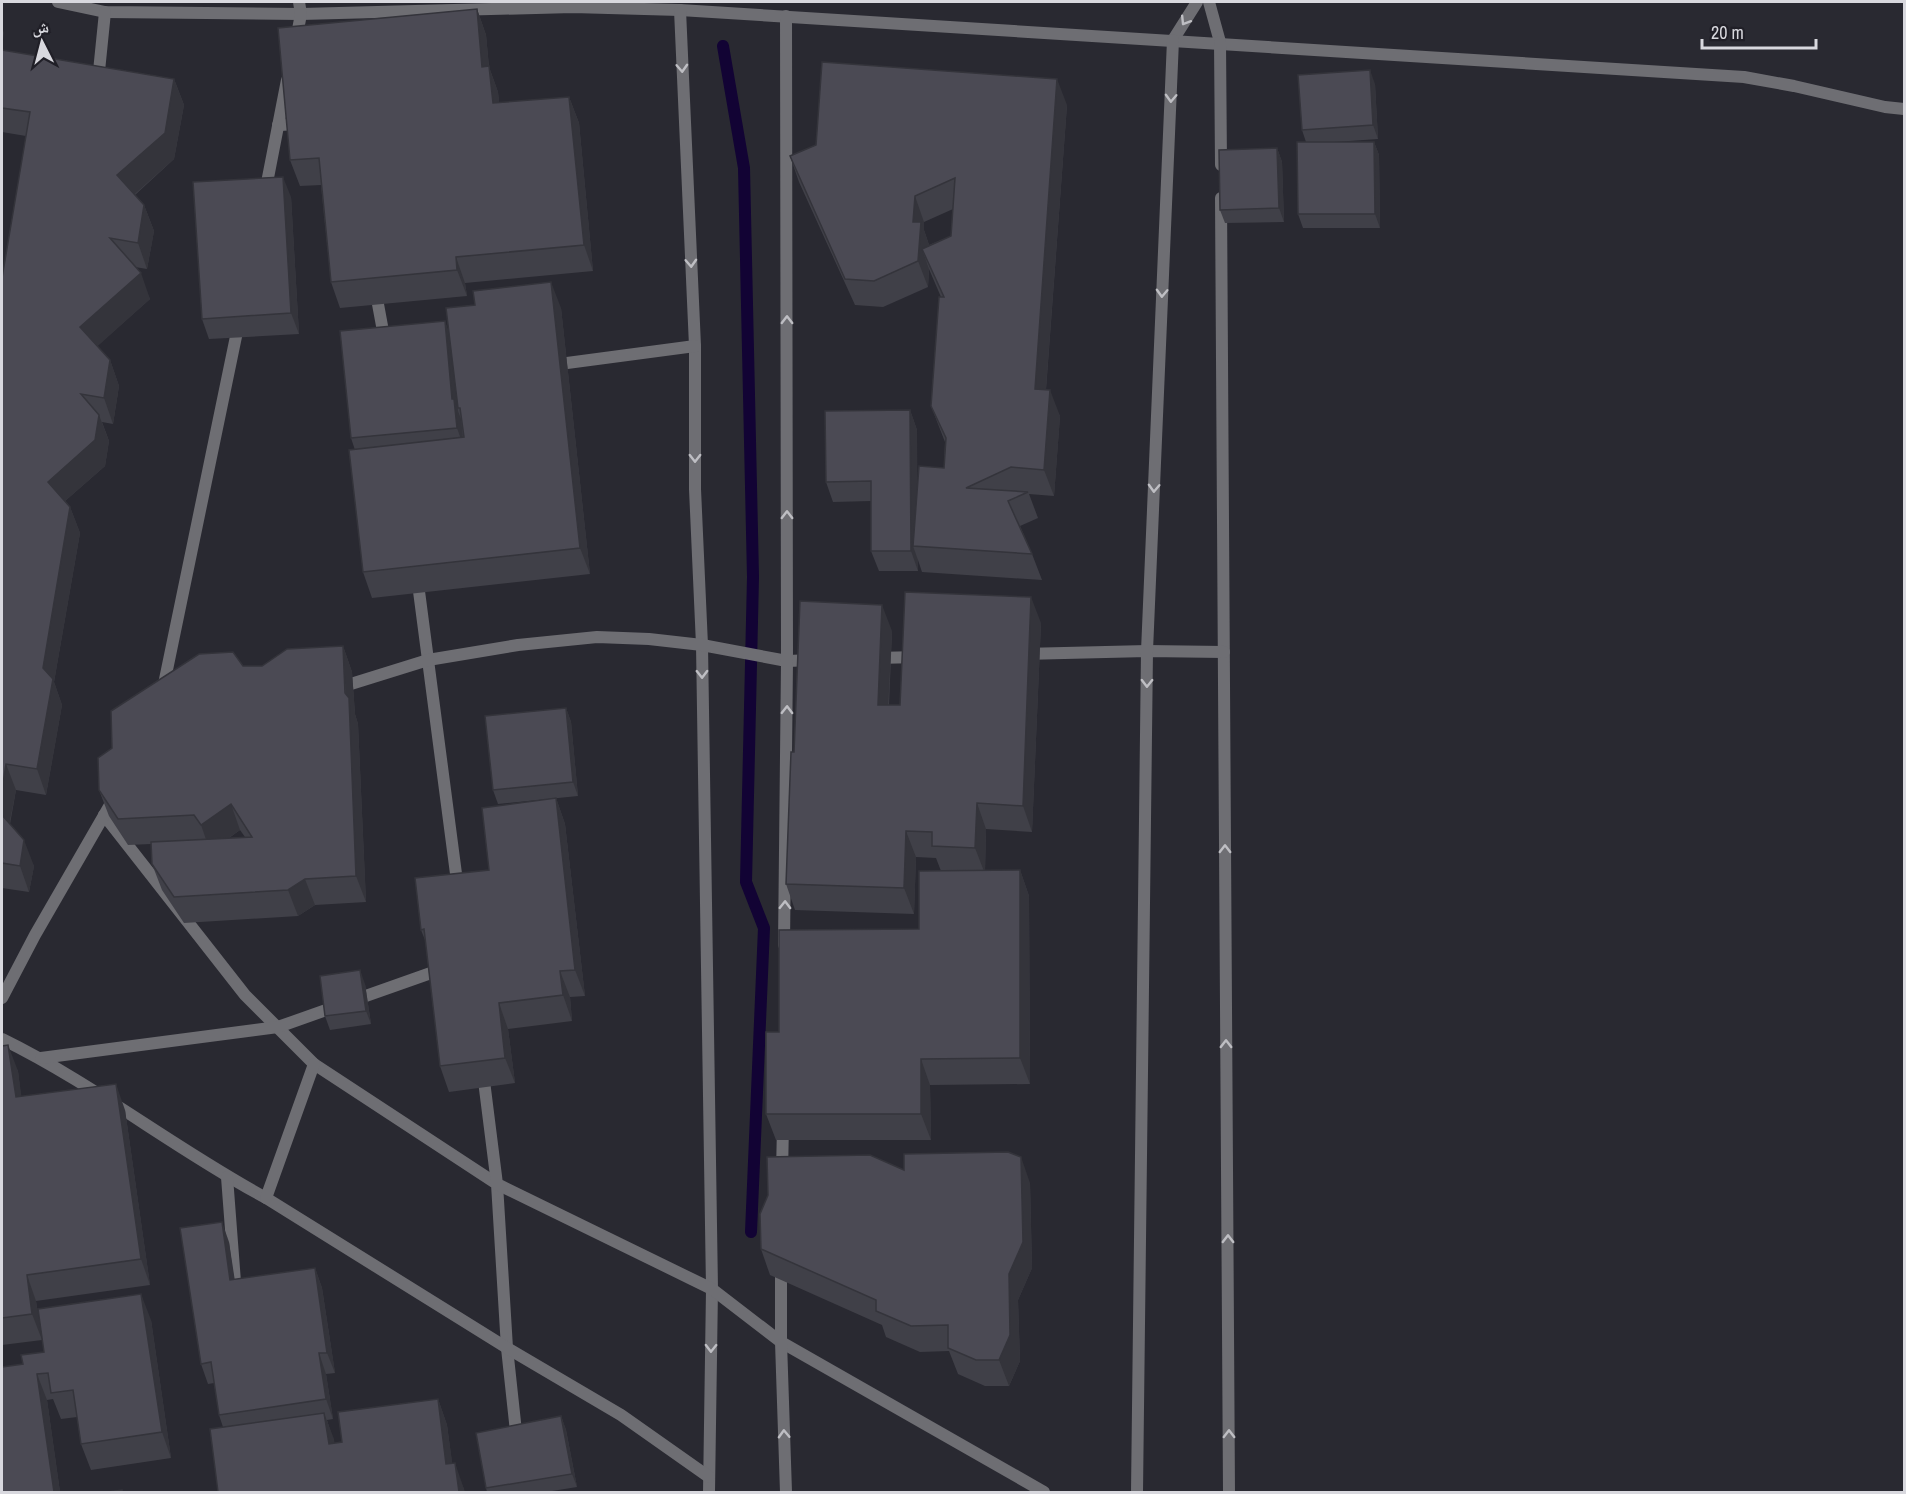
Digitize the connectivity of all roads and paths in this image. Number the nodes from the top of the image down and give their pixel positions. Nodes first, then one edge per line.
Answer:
1 (58, 2) edge
2 (1197, 2) edge
3 (1209, 2) edge
4 (300, 8) edge
5 (680, 10) junction
6 (105, 12) junction
7 (786, 16) junction
8 (1173, 40) junction
9 (1220, 42) junction
10 (294, 48) edge
11 (290, 70) edge
12 (97, 94) edge
13 (1905, 109) edge
14 (317, 123) edge
15 (278, 125) junction
16 (262, 206) edge
17 (372, 271) edge
18 (241, 310) edge
19 (695, 346) junction
20 (387, 352) edge
21 (544, 366) edge
22 (416, 565) edge
23 (702, 645) junction
24 (1147, 651) junction
25 (1224, 652) junction
26 (1008, 655) edge
27 (926, 657) edge
28 (868, 658) edge
29 (428, 660) junction
30 (822, 660) edge
31 (787, 661) junction
32 (325, 692) edge
33 (159, 700) edge
34 (120, 787) edge
35 (104, 815) junction
36 (460, 902) edge
37 (784, 959) edge
38 (457, 963) edge
39 (2, 998) edge
40 (278, 1027) junction
41 (2, 1039) edge
42 (41, 1059) junction
43 (314, 1064) junction
44 (482, 1066) edge
45 (783, 1115) edge
46 (227, 1177) junction
47 (497, 1184) junction
48 (782, 1186) edge
49 (266, 1198) junction
50 (782, 1258) edge
51 (711, 1289) junction
52 (237, 1308) edge
53 (781, 1342) junction
54 (507, 1348) junction
55 (518, 1448) edge
56 (709, 1477) junction
57 (709, 1492) edge
58 (786, 1492) edge
59 (1044, 1492) edge
60 (1137, 1492) edge
61 (1229, 1492) edge

1 - 6 street
2 -> 8 street
3 - 9 street
4 - 5 street
4 - 6 street
4 - 10 street
5 - 7 street
5 -> 19 street
6 - 12 street
7 - 8 street
31 -> 7 street
8 - 9 street
8 -> 24 street
9 - 13 street
9 - 25 street
11 - 15 street
14 - 15 street
15 - 16 street
17 - 20 street
18 - 33 street
19 - 21 street
19 -> 23 street
22 - 29 street
23 - 29 street
23 - 31 street
23 -> 51 street
24 - 25 street
24 - 26 street
24 -> 60 street
61 -> 25 street
27 - 28 street
29 - 32 street
29 - 36 street
30 - 31 street
37 -> 31 street
34 - 35 street
35 - 39 street
35 - 40 street
38 - 40 street
40 - 42 street
40 - 43 street
41 - 42 street
42 - 46 street
43 - 47 street
43 - 49 street
44 - 47 street
45 - 48 street
46 - 49 street
46 - 52 street
47 - 51 street
47 - 54 street
49 - 54 street
50 - 53 street
51 - 53 street
51 -> 56 street
58 -> 53 street
53 - 59 street
54 - 55 street
54 - 56 street
56 - 57 street

